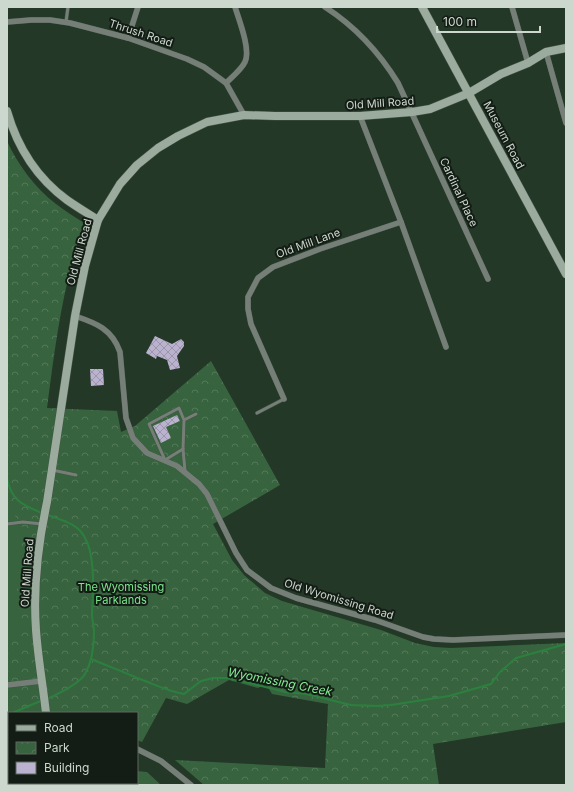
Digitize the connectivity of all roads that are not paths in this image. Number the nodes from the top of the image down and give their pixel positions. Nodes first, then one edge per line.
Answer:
1 (68, 7) edge
2 (138, 7) edge
3 (235, 7) edge
4 (325, 7) edge
5 (422, 7) edge
6 (512, 7) edge
7 (7, 22) edge
8 (66, 22) junction
9 (128, 38) junction
10 (566, 48) edge
11 (546, 52) junction
12 (528, 63) junction
13 (226, 83) junction
14 (469, 93) junction
15 (7, 111) edge
16 (412, 112) junction
17 (244, 115) junction
18 (360, 116) junction
19 (566, 123) edge
20 (98, 220) junction
21 (401, 222) junction
22 (566, 274) edge
23 (488, 279) dead end
24 (75, 316) junction
25 (446, 347) dead end
26 (284, 399) joint
27 (256, 413) dead end
28 (196, 414) dead end
29 (184, 420) junction
30 (183, 449) junction
31 (165, 460) junction
32 (52, 470) junction
33 (185, 471) junction
34 (76, 475) dead end
35 (43, 522) junction
36 (7, 524) edge
37 (566, 635) edge
38 (42, 682) junction
39 (7, 685) edge
40 (46, 712) edge
41 (138, 750) edge
42 (191, 785) edge

1 - 8 lane
2 - 9 street
3 - 13 street
4 - 16 street, Cardinal Place
5 - 14 street, Museum Road
6 - 12 street
7 - 8 street, Thrush Road
8 - 9 street, Thrush Road
9 - 13 street, Thrush Road
10 - 11 street, Old Mill Road
11 - 12 street, Old Mill Road
11 - 19 street
12 - 14 street, Old Mill Road
13 - 17 street, Thrush Road
14 - 16 street, Old Mill Road
14 - 22 street, Museum Road
15 - 20 street
16 - 18 street, Old Mill Road
16 - 23 street, Cardinal Place
17 - 18 street, Old Mill Road
17 - 20 street, Old Mill Road
18 - 21 street
20 - 24 street, Old Mill Road
21 - 25 street
21 - 26 street, Old Mill Lane
24 - 31 street, Old Wyomissing Road
24 - 32 street, Old Mill Road
26 - 27 lane
28 - 29 lane
29 - 30 lane
29 - 31 lane
30 - 31 lane
30 - 33 lane
31 - 33 street, Old Wyomissing Road
32 - 34 lane
32 - 35 street, Old Mill Road
33 - 37 street, Old Wyomissing Road
35 - 36 lane
35 - 38 street, Old Mill Road
38 - 39 street
38 - 40 street, Old Mill Road
41 - 42 street

